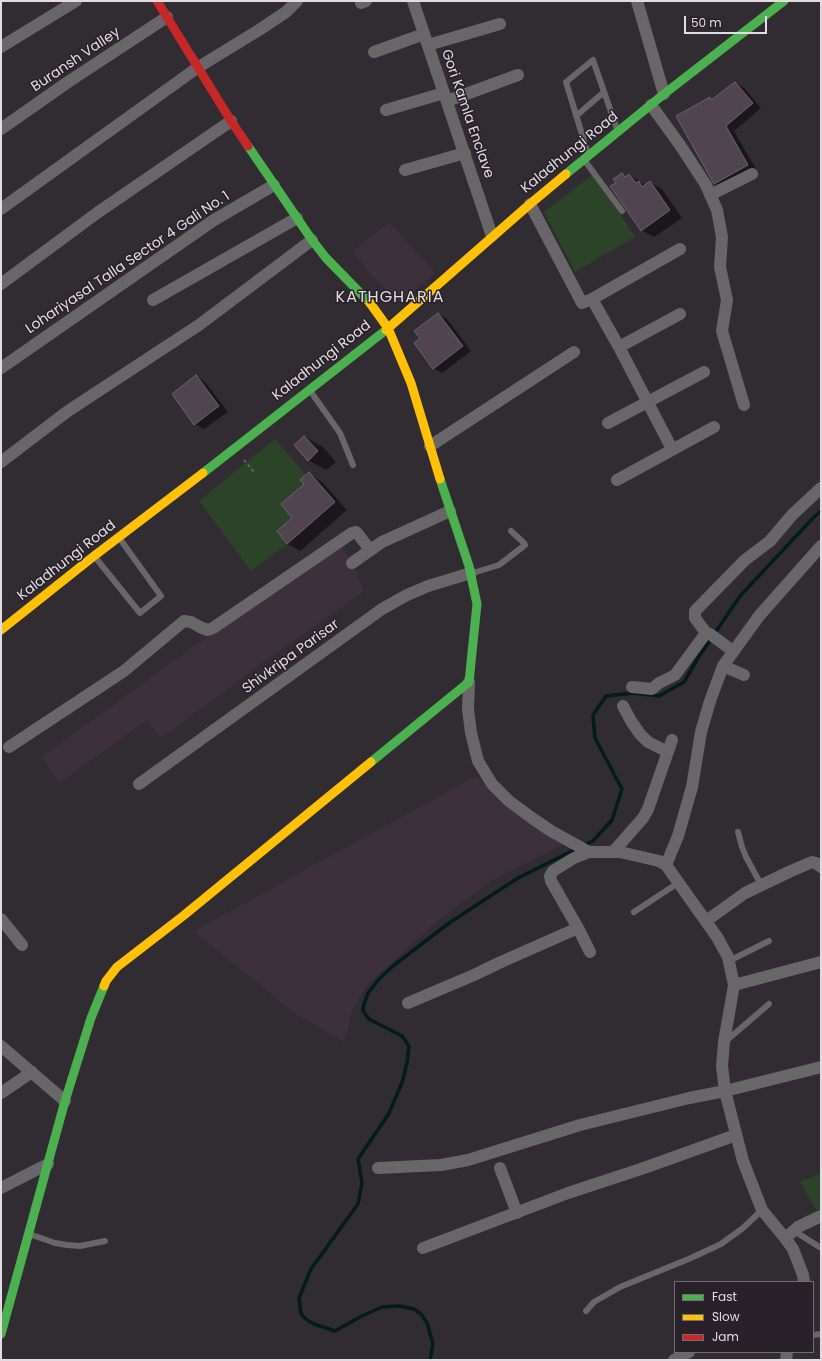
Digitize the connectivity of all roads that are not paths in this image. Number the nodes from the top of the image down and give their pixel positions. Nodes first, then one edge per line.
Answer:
1 (76, 1) edge
2 (157, 1) edge
3 (297, 1) edge
4 (413, 1) edge
5 (637, 1) edge
6 (784, 1) edge
7 (168, 17) junction
8 (500, 24) dead end
9 (426, 40) junction
10 (1, 47) edge
11 (374, 52) dead end
12 (198, 68) junction
13 (518, 76) dead end
14 (604, 92) junction
15 (664, 94) junction
16 (446, 97) junction
17 (651, 104) junction
18 (386, 110) dead end
19 (576, 116) junction
20 (231, 121) junction
21 (1, 129) edge
22 (618, 132) junction
23 (465, 153) junction
24 (586, 158) junction
25 (404, 170) dead end
26 (752, 174) dead end
27 (274, 185) junction
28 (710, 195) junction
29 (530, 204) junction
30 (1, 209) edge
31 (622, 212) dead end
32 (297, 218) junction
33 (492, 236) junction
34 (312, 240) junction
35 (680, 249) dead end
36 (1, 284) edge
37 (592, 299) junction
38 (153, 300) dead end
39 (680, 314) dead end
40 (388, 328) junction
41 (619, 347) junction
42 (574, 352) dead end
43 (1, 368) edge
44 (704, 372) dead end
45 (308, 389) junction
46 (646, 402) junction
47 (744, 405) dead end
48 (608, 423) dead end
49 (714, 427) dead end
50 (430, 446) junction
51 (672, 450) junction
52 (1, 462) edge
53 (353, 465) dead end
54 (617, 480) dead end
55 (821, 488) edge
56 (450, 511) junction
57 (511, 531) dead end
58 (119, 538) junction
59 (821, 546) edge
60 (370, 550) junction
61 (94, 556) junction
62 (352, 562) dead end
63 (471, 574) junction
64 (1, 630) edge
65 (712, 636) junction
66 (733, 651) junction
67 (723, 666) junction
68 (744, 675) dead end
69 (469, 682) junction
70 (632, 687) dead end
71 (623, 706) dead end
72 (672, 740) dead end
73 (9, 747) dead end
74 (668, 752) junction
75 (138, 784) dead end
76 (738, 832) dead end
77 (614, 851) junction
78 (589, 852) junction
79 (666, 865) junction
80 (821, 867) edge
81 (678, 883) junction
82 (762, 885) junction
83 (634, 912) dead end
84 (1, 919) edge
85 (706, 921) junction
86 (578, 928) junction
87 (769, 941) dead end
88 (22, 945) dead end
89 (590, 952) dead end
90 (729, 961) junction
91 (821, 962) edge
92 (734, 985) junction
93 (408, 1003) dead end
94 (769, 1004) dead end
95 (724, 1042) junction
96 (1, 1046) edge
97 (821, 1067) edge
98 (32, 1072) junction
99 (725, 1091) junction
100 (1, 1093) edge
101 (65, 1102) junction
102 (736, 1135) junction
103 (48, 1164) junction
104 (378, 1168) dead end
105 (500, 1168) dead end
106 (1, 1188) edge
107 (762, 1210) junction
108 (517, 1213) junction
109 (821, 1216) edge
110 (29, 1234) junction
111 (789, 1234) junction
112 (106, 1241) dead end
113 (423, 1248) dead end
114 (821, 1248) edge
115 (804, 1281) edge
116 (5, 1308) edge
117 (586, 1311) dead end
118 (1, 1334) edge
119 (687, 1353) edge
120 (674, 1360) edge

1 - 10 street
2 - 7 street
3 - 12 street
4 - 9 street, Gori Kamla Enclave
5 - 15 street
6 - 15 street, Kaladhungi Road
7 - 12 street
7 - 21 street, Buransh Valley
8 - 9 street
9 - 11 street
9 - 16 street, Gori Kamla Enclave
12 - 20 street
12 - 30 street
13 - 16 street
14 - 19 lane
14 - 19 lane
14 - 22 lane
15 - 17 street, Kaladhungi Road
16 - 18 street
16 - 23 street, Gori Kamla Enclave
17 - 22 street, Kaladhungi Road
17 - 28 street
19 - 24 lane
20 - 27 street
20 - 36 street
22 - 24 street, Kaladhungi Road
23 - 25 street
23 - 33 street, Gori Kamla Enclave
24 - 29 street, Kaladhungi Road
24 - 31 lane
26 - 28 street
27 - 32 street
27 - 43 street, Lohariyasal Talla Sector 4 Gali No. 1
28 - 47 street
29 - 33 street, Kaladhungi Road
29 - 37 street
32 - 34 street
32 - 38 street
33 - 40 street, Kaladhungi Road
34 - 40 street
34 - 52 street
35 - 37 street
37 - 41 street
39 - 41 street
40 - 45 street, Kaladhungi Road
40 - 50 street
41 - 46 street
42 - 50 street
44 - 46 street
45 - 53 lane
45 - 58 street, Kaladhungi Road
46 - 48 street
46 - 51 street
49 - 51 street
50 - 56 street
51 - 54 street
55 - 65 street
56 - 60 street
56 - 63 street
57 - 63 lane
58 - 61 street, Kaladhungi Road
58 - 61 lane
59 - 66 street
60 - 62 street
60 - 73 street
61 - 64 street, Kaladhungi Road
63 - 69 street
63 - 75 street, Shivkripa Parisar
65 - 66 street
65 - 70 street
66 - 67 street
67 - 68 street
67 - 79 street
69 - 78 street
69 - 101 street
71 - 74 street
72 - 74 street
74 - 77 street
76 - 82 lane
77 - 78 street
77 - 79 street
78 - 86 street
79 - 81 street
80 - 82 street
81 - 83 lane
81 - 85 street
82 - 85 street
84 - 88 street
85 - 90 street
86 - 89 street
86 - 93 street
87 - 90 lane
90 - 92 street
91 - 92 street
92 - 95 street
94 - 95 lane
95 - 99 street
96 - 98 street
97 - 99 street
98 - 100 street
98 - 101 street
99 - 102 street
99 - 104 street
101 - 103 street
102 - 107 street
102 - 108 street
103 - 106 street
103 - 110 street
105 - 108 street
107 - 111 street
107 - 117 lane
108 - 113 street
109 - 111 street
110 - 112 lane
110 - 116 street
111 - 114 lane
111 - 115 street
116 - 118 street
119 - 120 street

